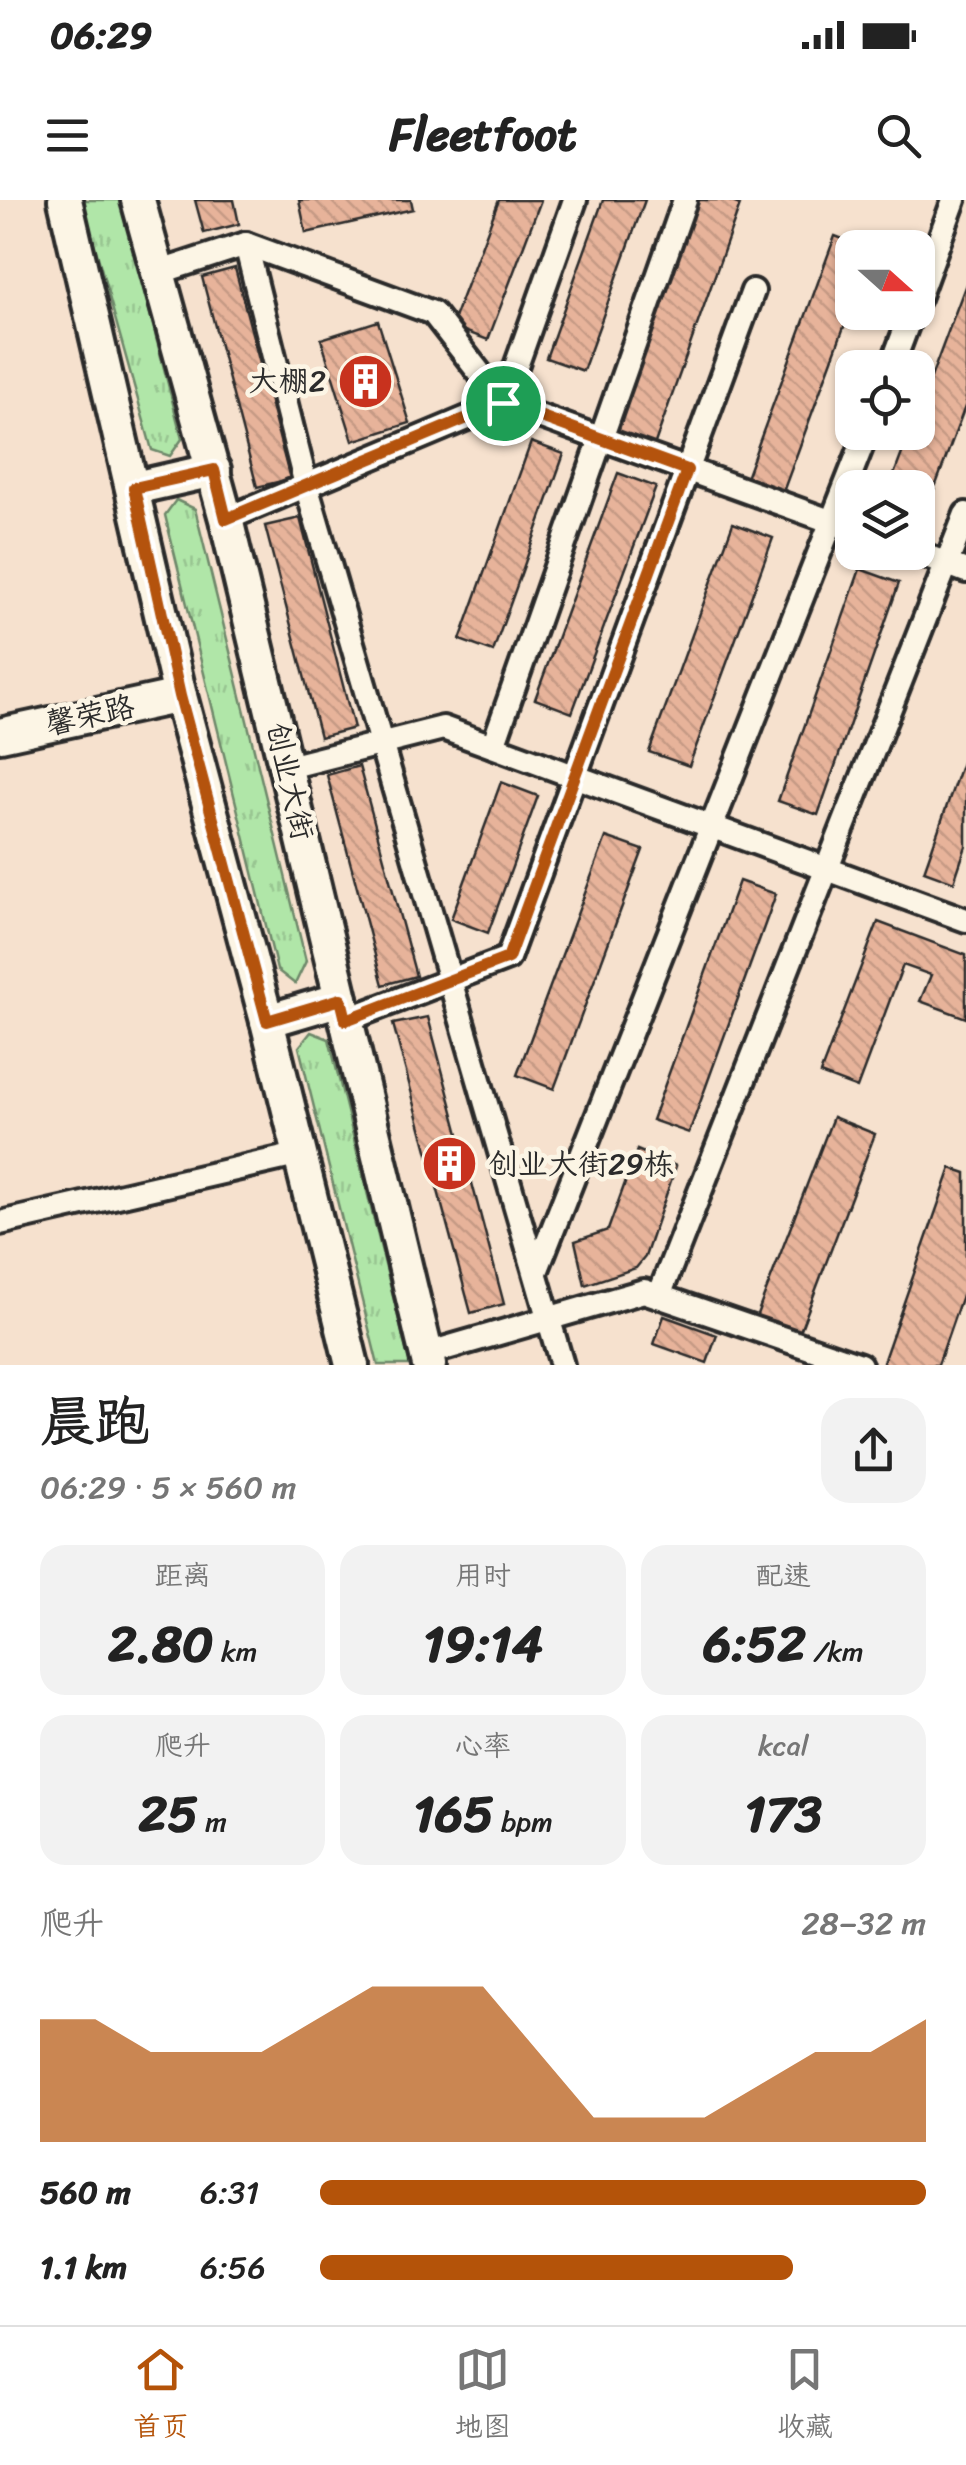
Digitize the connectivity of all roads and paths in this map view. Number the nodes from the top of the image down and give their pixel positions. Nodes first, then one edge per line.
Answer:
1 (64, 200) edge
2 (138, 200) edge
3 (575, 200) edge
4 (686, 200) edge
5 (954, 200) edge
6 (246, 244) junction
7 (935, 252) edge
8 (157, 273) junction
9 (753, 290) dead end
10 (503, 403) junction
11 (601, 439) junction
12 (214, 470) junction
13 (687, 470) junction
14 (306, 485) junction
15 (134, 488) junction
16 (966, 514) edge
17 (226, 519) junction
18 (835, 523) edge
19 (835, 544) edge
20 (956, 567) edge
21 (180, 696) junction
22 (0, 735) edge
23 (381, 743) junction
24 (493, 746) junction
25 (288, 767) junction
26 (575, 776) junction
27 (712, 827) junction
28 (827, 869) junction
29 (966, 920) edge
30 (451, 980) junction
31 (344, 1010) junction
32 (267, 1021) junction
33 (300, 1154) junction
34 (0, 1223) edge
35 (536, 1272) junction
36 (659, 1296) junction
37 (550, 1318) junction
38 (428, 1360) edge
39 (352, 1365) edge
40 (562, 1365) edge
41 (860, 1365) edge

1 - 15 main road
2 - 8 main road, 创业大街
3 - 10 street
4 - 11 street
5 - 7 street
6 - 8 street
6 - 10 street
6 - 14 street
8 - 12 main road, 创业大街
9 - 13 street
10 - 11 street
10 - 14 street
11 - 13 street
11 - 24 street
12 - 15 main road
12 - 17 main road, 创业大街
13 - 18 street
13 - 26 street
14 - 17 street
14 - 23 street
15 - 21 main road
16 - 20 street
17 - 25 main road, 创业大街
19 - 27 street
20 - 28 street
21 - 22 main road, 馨荣路
21 - 32 main road
23 - 24 street
23 - 25 street
23 - 30 street
24 - 26 street
25 - 31 main road, 创业大街
26 - 27 street
26 - 30 street
27 - 28 street
27 - 35 street
28 - 29 street
28 - 36 street
30 - 31 street
30 - 35 street
31 - 32 main road
31 - 38 main road, 创业大街
32 - 33 main road
33 - 34 street
33 - 39 main road
35 - 37 street
36 - 37 street
36 - 41 street
37 - 38 street
37 - 40 street

